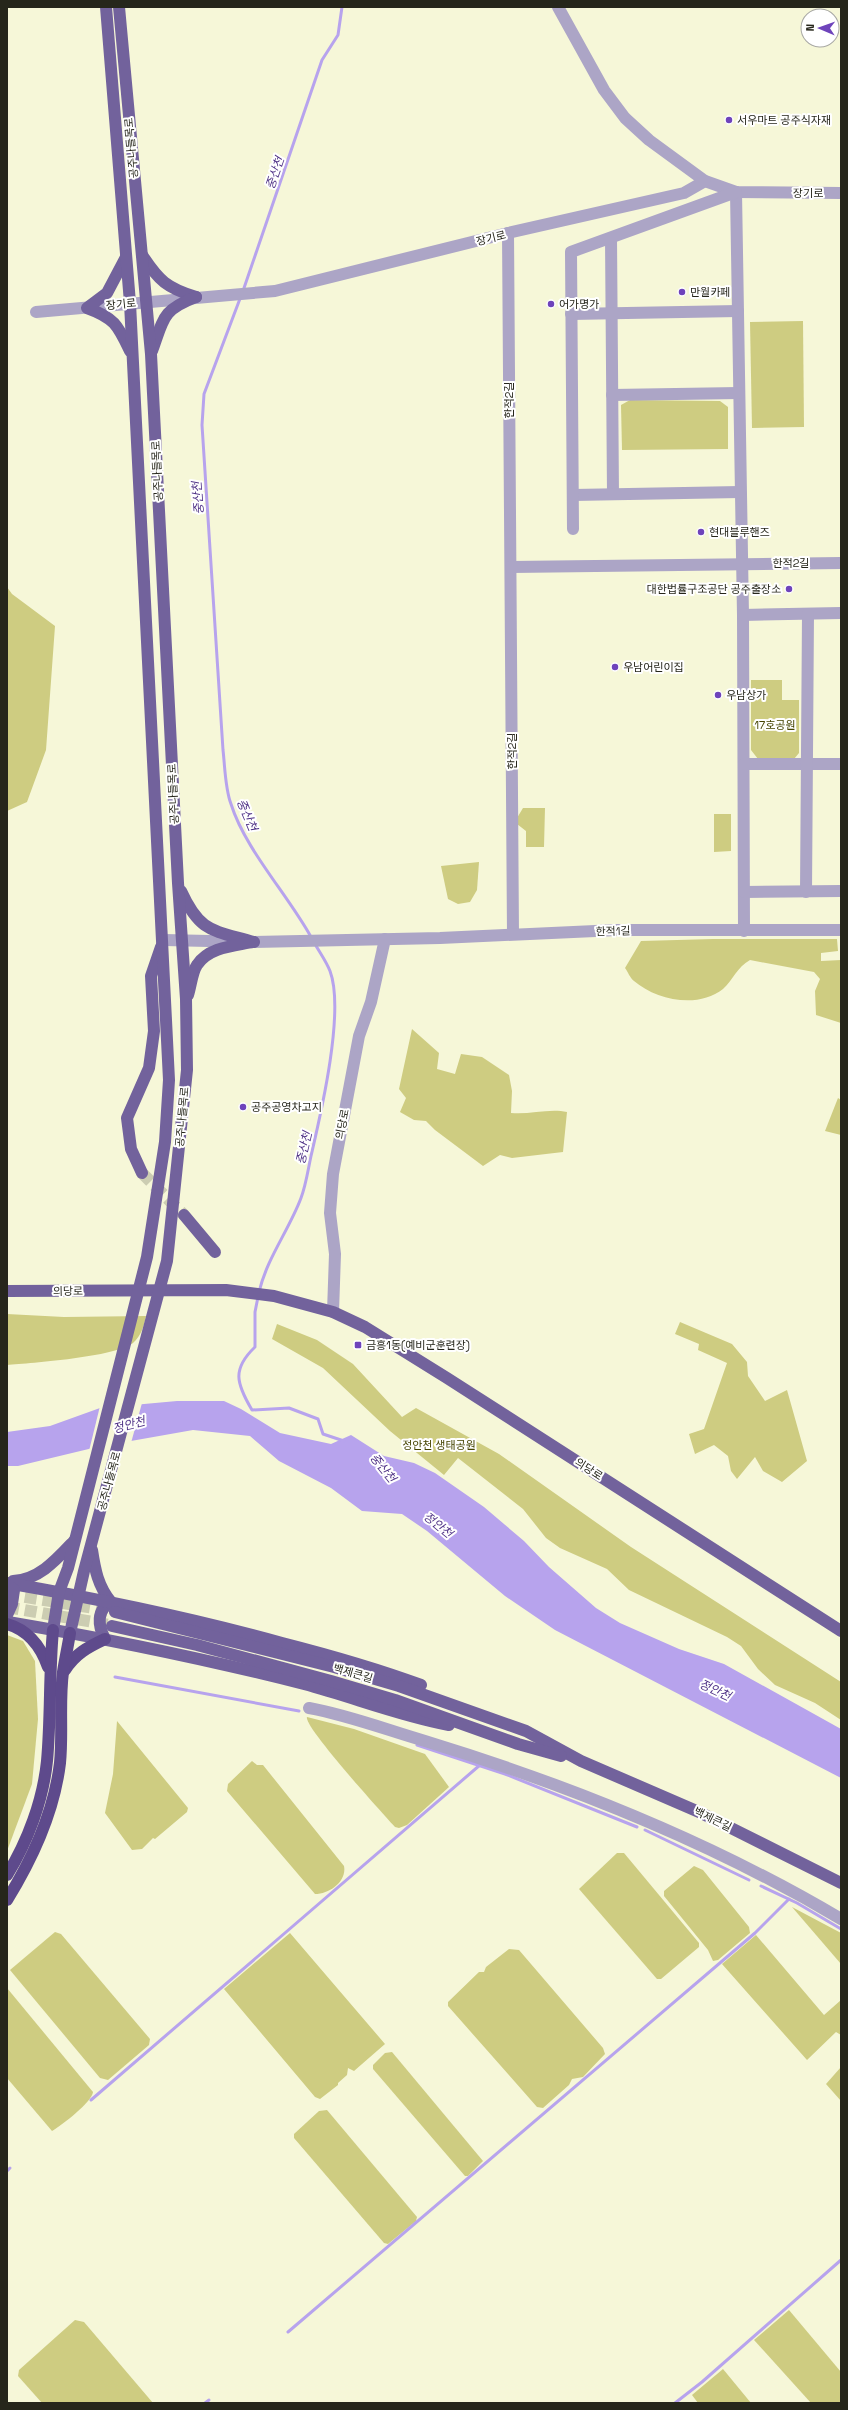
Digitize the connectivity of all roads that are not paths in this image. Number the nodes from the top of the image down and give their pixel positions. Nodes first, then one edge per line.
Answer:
1 (106, 7) edge
2 (119, 7) edge
3 (558, 7) edge
4 (705, 181) junction
5 (736, 192) junction
6 (841, 193) edge
7 (508, 233) junction
8 (611, 238) junction
9 (141, 253) junction
10 (126, 256) junction
11 (201, 296) junction
12 (146, 301) junction
13 (130, 303) junction
14 (87, 308) junction
15 (738, 311) junction
16 (36, 312) dead end
17 (612, 313) junction
18 (571, 314) junction
19 (150, 354) junction
20 (132, 355) junction
21 (739, 393) junction
22 (612, 395) junction
23 (740, 492) junction
24 (613, 494) junction
25 (573, 495) junction
26 (573, 529) dead end
27 (841, 563) edge
28 (742, 564) junction
29 (510, 567) junction
30 (841, 613) edge
31 (743, 614) junction
32 (808, 614) junction
33 (744, 764) junction
34 (807, 764) junction
35 (841, 764) edge
36 (178, 883) junction
37 (841, 891) edge
38 (744, 892) junction
39 (806, 892) junction
40 (841, 930) edge
41 (744, 931) junction
42 (513, 934) junction
43 (385, 939) junction
44 (164, 940) junction
45 (182, 940) junction
46 (254, 942) junction
47 (186, 999) junction
48 (142, 1173) tunnel mouth
49 (184, 1215) tunnel mouth
50 (215, 1252) dead end
51 (7, 1292) edge
52 (333, 1312) junction
53 (75, 1540) junction
54 (90, 1572) junction
55 (7, 1583) edge
56 (59, 1592) junction
57 (78, 1595) junction
58 (113, 1607) junction
59 (7, 1615) edge
60 (7, 1623) edge
61 (112, 1626) tunnel mouth
62 (53, 1630) junction
63 (841, 1631) edge
64 (70, 1633) junction
65 (105, 1639) junction
66 (50, 1672) junction
67 (63, 1672) junction
68 (309, 1708) dead end
69 (476, 1730) junction
70 (581, 1761) junction
71 (7, 1875) edge
72 (841, 1883) edge
73 (7, 1900) edge
74 (841, 1918) edge

1 - 10 main road, 공주나들목로
2 - 9 main road, 공주나들목로
3 - 4 street, 장기로
4 - 5 street, 장기로
4 - 7 street, 장기로
5 - 6 street, 장기로
5 - 8 street
5 - 15 street
7 - 11 street, 장기로
7 - 29 street, 한적2길
8 - 17 street
8 - 18 street
9 - 11 main road
9 - 12 main road, 공주나들목로
10 - 13 main road, 공주나들목로
10 - 14 main road
11 - 12 street, 장기로
11 - 19 main road
12 - 13 street, 장기로
12 - 19 main road, 공주나들목로
13 - 14 street, 장기로
13 - 20 main road, 공주나들목로
14 - 16 street, 장기로
14 - 20 main road
15 - 17 street
15 - 21 street
17 - 18 street
17 - 22 street
18 - 25 street
19 - 36 main road, 공주나들목로
20 - 44 main road, 공주나들목로
21 - 22 street
21 - 23 street
22 - 24 street
23 - 24 street
23 - 28 street
24 - 25 street
25 - 26 street
27 - 28 street, 한적2길
28 - 29 street, 한적2길
28 - 31 street
29 - 42 street, 한적2길
30 - 32 street
31 - 32 street
31 - 33 street
32 - 34 street
33 - 34 street
33 - 38 street
34 - 35 street
34 - 39 street
36 - 45 main road, 공주나들목로
36 - 46 main road
37 - 39 street
38 - 39 street
38 - 41 street
40 - 41 street, 한적1길
41 - 42 street, 한적1길
42 - 43 street, 한적1길
43 - 46 street, 한적1길
43 - 52 street, 의당로
44 - 45 street, 한적1길
44 - 48 main road
44 - 53 main road, 공주나들목로
45 - 46 street, 한적1길
45 - 47 main road, 공주나들목로
46 - 47 main road
47 - 54 main road, 공주나들목로
49 - 50 main road
51 - 52 main road, 의당로
52 - 63 main road, 의당로
53 - 55 main road
53 - 56 main road, 공주나들목로
54 - 57 main road, 공주나들목로
54 - 58 main road
55 - 56 main road, 백제큰길
55 - 59 main road
56 - 57 main road, 백제큰길
56 - 62 main road, 공주나들목로
57 - 58 main road, 백제큰길
57 - 64 main road, 공주나들목로
58 - 65 main road
58 - 70 main road, 백제큰길
60 - 62 main road
60 - 66 highway
61 - 69 main road, 백제큰길
62 - 64 main road
62 - 66 highway
64 - 65 main road
64 - 67 highway
65 - 67 highway
65 - 69 main road
66 - 71 highway
67 - 73 highway
68 - 74 street
69 - 70 main road, 백제큰길
70 - 72 main road, 백제큰길

